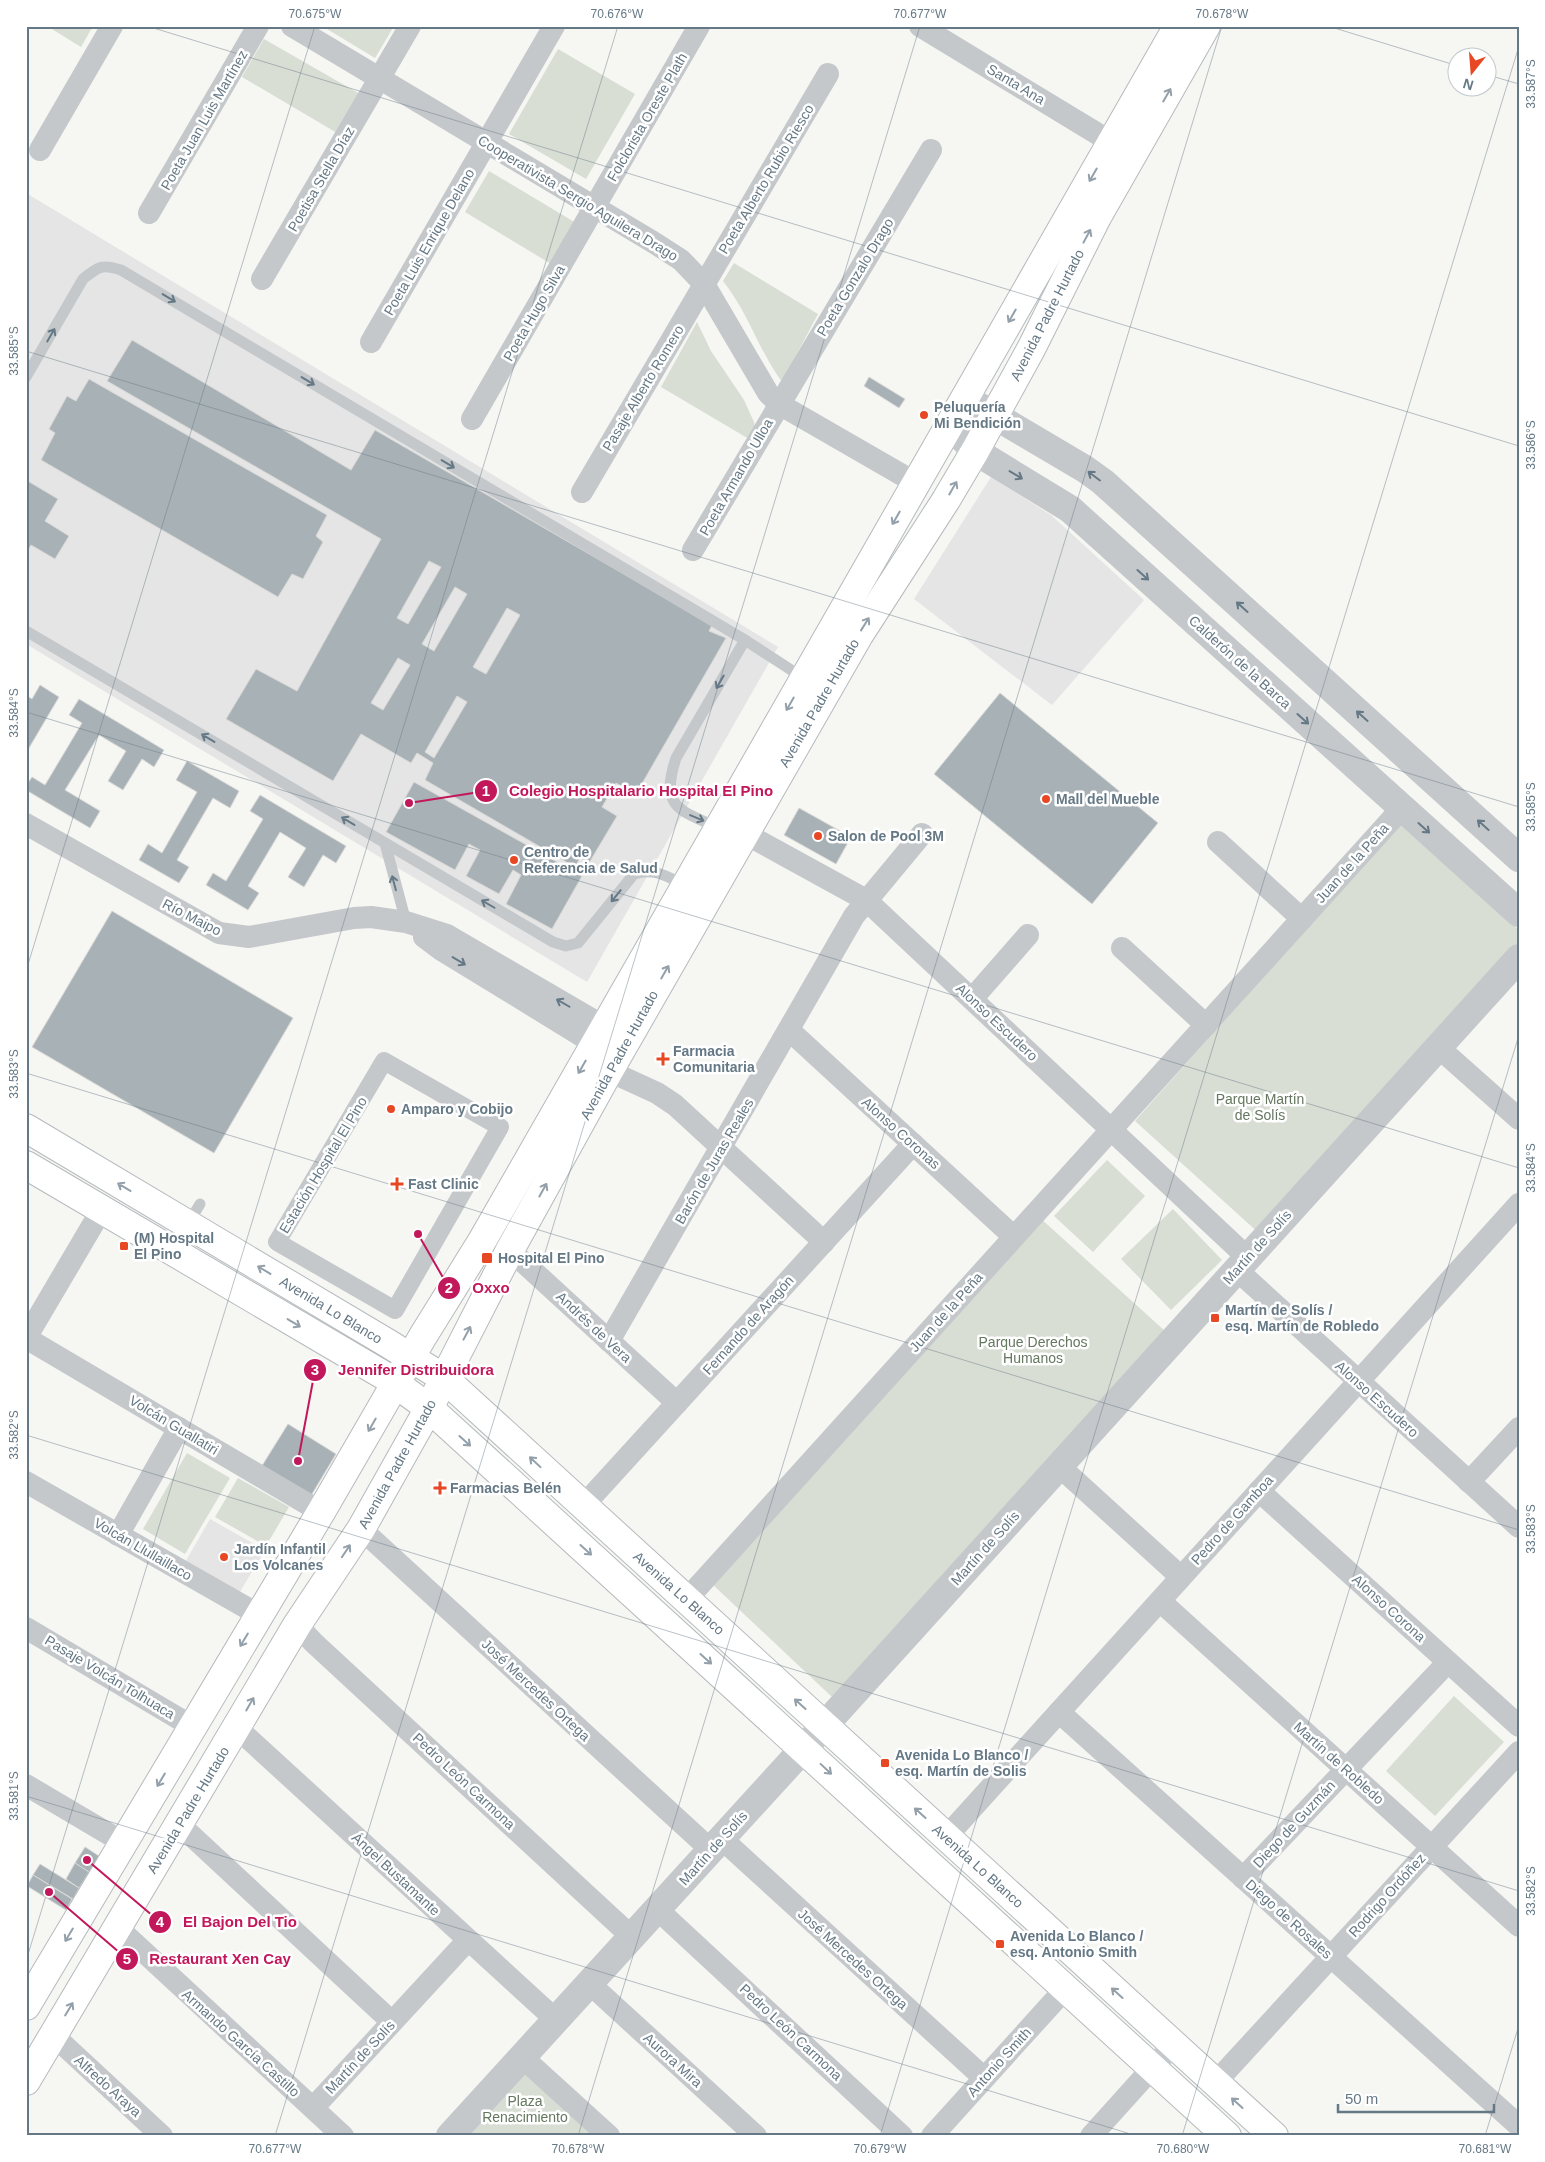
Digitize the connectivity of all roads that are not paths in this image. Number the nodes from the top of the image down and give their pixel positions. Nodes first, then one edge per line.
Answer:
1 (112, 26) edge
2 (258, 26) edge
3 (292, 26) edge
4 (410, 26) edge
5 (554, 26) edge
6 (699, 26) edge
7 (920, 26) edge
8 (1178, 26) edge
9 (1206, 26) edge
10 (828, 74) dead end
11 (380, 79) junction
12 (1112, 142) junction
13 (487, 143) junction
14 (40, 150) dead end
15 (931, 150) dead end
16 (595, 207) junction
17 (149, 214) dead end
18 (262, 279) dead end
19 (704, 284) junction
20 (370, 342) dead end
21 (26, 377) edge
22 (965, 398) junction
23 (779, 404) junction
24 (994, 416) junction
25 (472, 418) dead end
26 (950, 425) junction
27 (975, 451) junction
28 (916, 483) junction
29 (582, 492) dead end
30 (1118, 496) junction
31 (1093, 530) junction
32 (694, 550) dead end
33 (26, 631) edge
34 (744, 640) junction
35 (815, 686) junction
36 (1402, 808) junction
37 (26, 824) edge
38 (732, 830) junction
39 (922, 834) dead end
40 (1218, 842) dead end
41 (385, 843) junction
42 (1519, 858) edge
43 (686, 886) junction
44 (866, 900) junction
45 (1519, 913) edge
46 (1302, 919) junction
47 (406, 922) junction
48 (1028, 935) dead end
49 (1122, 948) dead end
50 (1519, 958) edge
51 (972, 999) junction
52 (1206, 1025) junction
53 (788, 1030) junction
54 (600, 1036) junction
55 (1438, 1047) junction
56 (384, 1061) joint
57 (609, 1071) junction
58 (1519, 1119) edge
59 (26, 1128) edge
60 (1112, 1129) junction
61 (913, 1144) junction
62 (721, 1147) junction
63 (26, 1165) edge
64 (1519, 1204) edge
65 (102, 1209) junction
66 (1014, 1237) junction
67 (824, 1242) junction
68 (510, 1250) junction
69 (1242, 1264) junction
70 (26, 1338) edge
71 (609, 1341) junction
72 (411, 1357) junction
73 (445, 1379) junction
74 (1358, 1381) junction
75 (396, 1383) junction
76 (677, 1403) junction
77 (429, 1408) junction
78 (179, 1428) junction
79 (1519, 1428) edge
80 (1059, 1466) junction
81 (26, 1482) edge
82 (1469, 1482) junction
83 (1259, 1491) junction
84 (583, 1506) junction
85 (321, 1512) junction
86 (1519, 1527) edge
87 (361, 1530) junction
88 (118, 1535) junction
89 (1181, 1577) junction
90 (686, 1600) junction
91 (1160, 1601) junction
92 (259, 1616) junction
93 (297, 1624) junction
94 (26, 1628) edge
95 (1448, 1662) junction
96 (1059, 1712) junction
97 (824, 1726) junction
98 (1519, 1726) edge
99 (193, 1727) junction
100 (236, 1728) junction
101 (804, 1748) junction
102 (1519, 1752) edge
103 (1346, 1769) junction
104 (26, 1784) edge
105 (179, 1824) junction
106 (946, 1837) junction
107 (124, 1843) junction
108 (716, 1845) junction
109 (1432, 1847) junction
110 (1243, 1878) junction
111 (658, 1909) junction
112 (1519, 1926) edge
113 (118, 1928) junction
114 (632, 1937) junction
115 (468, 1940) junction
116 (1331, 1957) junction
117 (590, 1984) junction
118 (1066, 1988) junction
119 (26, 2006) edge
120 (556, 2020) junction
121 (392, 2022) junction
122 (53, 2035) junction
123 (1173, 2044) junction
124 (522, 2057) junction
125 (1152, 2067) junction
126 (984, 2078) junction
127 (26, 2081) edge
128 (1215, 2083) junction
129 (313, 2108) junction
130 (1519, 2126) edge
131 (162, 2136) edge
132 (343, 2136) edge
133 (450, 2136) edge
134 (609, 2136) edge
135 (756, 2136) edge
136 (902, 2136) edge
137 (932, 2136) edge
138 (1090, 2136) edge
139 (1227, 2136) edge
140 (1274, 2136) edge

1 - 14 street
2 - 17 street, Poeta Juan Luis Martínez
3 - 11 street, Cooperativista Sergio Aguilera Drago
4 - 11 street, Poetisa Stella Díaz
5 - 13 street, Poeta Luis Enrique Delano
6 - 16 street, Folclorista Oreste Plath
7 - 12 street, Santa Ana
8 - 12 main road, Avenida Padre Hurtado
24 -> 9 main road, Avenida Padre Hurtado
10 - 19 street, Poeta Alberto Rubio Riesco
11 - 13 street, Cooperativista Sergio Aguilera Drago
11 - 18 street, Poetisa Stella Díaz
12 -> 22 main road, Avenida Padre Hurtado
13 - 16 street, Cooperativista Sergio Aguilera Drago
13 - 20 street, Poeta Luis Enrique Delano
15 - 23 street, Poeta Gonzalo Drago
16 - 19 street, Cooperativista Sergio Aguilera Drago
16 - 25 street, Poeta Hugo Silva
19 - 23 street, Cooperativista Sergio Aguilera Drago
19 - 29 street, Pasaje Alberto Romero
21 -> 34 lane
22 - 24 street
22 - 26 main road, Avenida Padre Hurtado
23 - 28 street, Cooperativista Sergio Aguilera Drago
23 - 32 street, Poeta Armando Ulloa
24 - 27 main road, Avenida Padre Hurtado
30 -> 24 street
26 - 27 street, Calderón de la Barca
26 - 28 main road, Avenida Padre Hurtado
27 -> 31 street, Calderón de la Barca
35 -> 27 main road, Avenida Padre Hurtado
28 -> 35 main road, Avenida Padre Hurtado
30 - 31 street
42 -> 30 street
31 -> 36 street, Calderón de la Barca
41 -> 33 lane
34 - 35 lane
34 -> 38 lane
35 - 38 main road, Avenida Padre Hurtado
36 -> 45 street, Calderón de la Barca
36 - 46 street, Juan de la Peña
37 - 47 street, Río Maipo
38 - 43 main road, Avenida Padre Hurtado
38 - 44 street, Alonso Escudero
57 -> 38 main road, Avenida Padre Hurtado
39 - 44 street, Barón de Juras Reales
40 - 46 street
43 -> 41 lane
47 -> 41 lane
43 - 54 main road, Avenida Padre Hurtado
44 - 51 street, Alonso Escudero
44 - 53 street, Barón de Juras Reales
46 - 52 street, Juan de la Peña
47 - 54 street, Río Maipo
48 - 51 street
49 - 52 street
50 - 55 street, Martín de Solís
51 - 60 street, Alonso Escudero
52 - 60 street, Juan de la Peña
53 - 61 street, Alonso Coronas
53 - 62 street, Barón de Juras Reales
54 -> 72 main road, Avenida Padre Hurtado
55 - 58 street
55 - 69 street, Martín de Solís
56 - 56 street, Estación Hospital El Pino
57 - 62 street
68 -> 57 main road, Avenida Padre Hurtado
72 -> 59 main road, Avenida Lo Blanco
60 - 66 street, Juan de la Peña
60 - 69 street, Alonso Escudero
61 - 66 street, Alonso Coronas
61 - 67 street, Fernando de Aragón
62 - 67 street
62 - 71 street, Barón de Juras Reales
63 - 65 main road
64 - 74 street, Pedro de Gamboa
65 - 70 street
65 -> 75 main road
66 - 90 street, Juan de la Peña
67 - 76 street, Fernando de Aragón
68 - 71 street, Andrés de Vera
73 -> 68 main road, Avenida Padre Hurtado
69 - 74 street, Alonso Escudero
69 - 80 street, Martín de Solís
70 - 78 street, Volcán Guallatiri
71 - 76 street, Andrés de Vera
72 - 73 main road, Avenida Lo Blanco
72 - 75 main road, Avenida Padre Hurtado
73 - 77 main road, Avenida Padre Hurtado
84 -> 73 main road, Avenida Lo Blanco
74 - 82 street, Alonso Escudero
74 - 83 street, Pedro de Gamboa
75 - 77 main road
75 -> 85 main road, Avenida Padre Hurtado
76 - 84 street, Fernando de Aragón
77 - 87 main road, Avenida Padre Hurtado
77 -> 101 main road
78 - 85 street, Volcán Guallatiri
78 - 88 street
79 - 82 street
80 - 89 street
80 - 97 street, Martín de Solís
81 - 88 street, Volcán Llullaillaco
82 - 86 street, Alonso Escudero
83 - 89 street, Pedro de Gamboa
83 - 95 street, Alonso Corona
84 - 90 main road, Avenida Lo Blanco
85 - 92 main road, Avenida Padre Hurtado
93 -> 87 main road, Avenida Padre Hurtado
87 - 108 street, José Mercedes Ortega
88 - 92 street, Volcán Llullaillaco
89 - 91 street, Pedro de Gamboa
97 -> 90 main road, Avenida Lo Blanco
91 - 96 street, Pedro de Gamboa
91 - 103 street, Martín de Robledo
92 -> 99 main road, Avenida Padre Hurtado
100 -> 93 main road, Avenida Padre Hurtado
93 - 114 street, Pedro León Carmona
94 - 99 street, Pasaje Volcán Tolhuaca
95 - 98 street, Alonso Corona
95 - 103 street, Diego de Guzmán
96 - 106 street, Pedro de Gamboa
96 - 110 street, Diego de Rosales
97 - 101 street, Martín de Solís
106 -> 97 main road, Avenida Lo Blanco
99 -> 107 main road, Avenida Padre Hurtado
100 - 105 main road, Avenida Padre Hurtado
100 - 115 street, Ángel Bustamante
101 - 108 street, Martín de Solís
101 -> 118 main road
102 - 109 street, Rodrigo Ordóñez
103 - 109 street, Martín de Robledo
103 - 110 street, Diego de Guzmán
104 - 107 street
105 - 113 main road, Avenida Padre Hurtado
105 - 121 street
123 -> 106 main road, Avenida Lo Blanco
107 -> 119 main road, Avenida Padre Hurtado
108 - 111 street, Martín de Solís
108 - 126 street, José Mercedes Ortega
109 - 112 street, Martín de Robledo
109 - 116 street, Rodrigo Ordóñez
110 - 116 street, Diego de Rosales
111 - 114 street, Martín de Solís
111 - 136 street, Pedro León Carmona
122 -> 113 main road, Avenida Padre Hurtado
113 - 129 street, Armando García Castillo
114 - 117 street, Martín de Solís
115 - 120 street, Ángel Bustamante
115 - 121 street, Martín de Solís
116 - 128 street, Rodrigo Ordóñez
116 - 130 street, Diego de Rosales
117 - 120 street, Martín de Solís
117 - 135 street, Aurora Mira
118 - 125 main road
118 - 126 street, Antonio Smith
120 - 124 street, Martín de Solís
121 - 129 street, Martín de Solís
122 - 127 main road, Avenida Padre Hurtado
122 - 131 street, Alfredo Araya
123 - 125 street
123 - 128 main road, Avenida Lo Blanco
124 - 133 street, Martín de Solís
124 - 134 street
125 - 138 street
125 - 139 main road
126 - 137 street, Antonio Smith
140 -> 128 main road, Avenida Lo Blanco
129 - 132 street, Armando García Castillo

